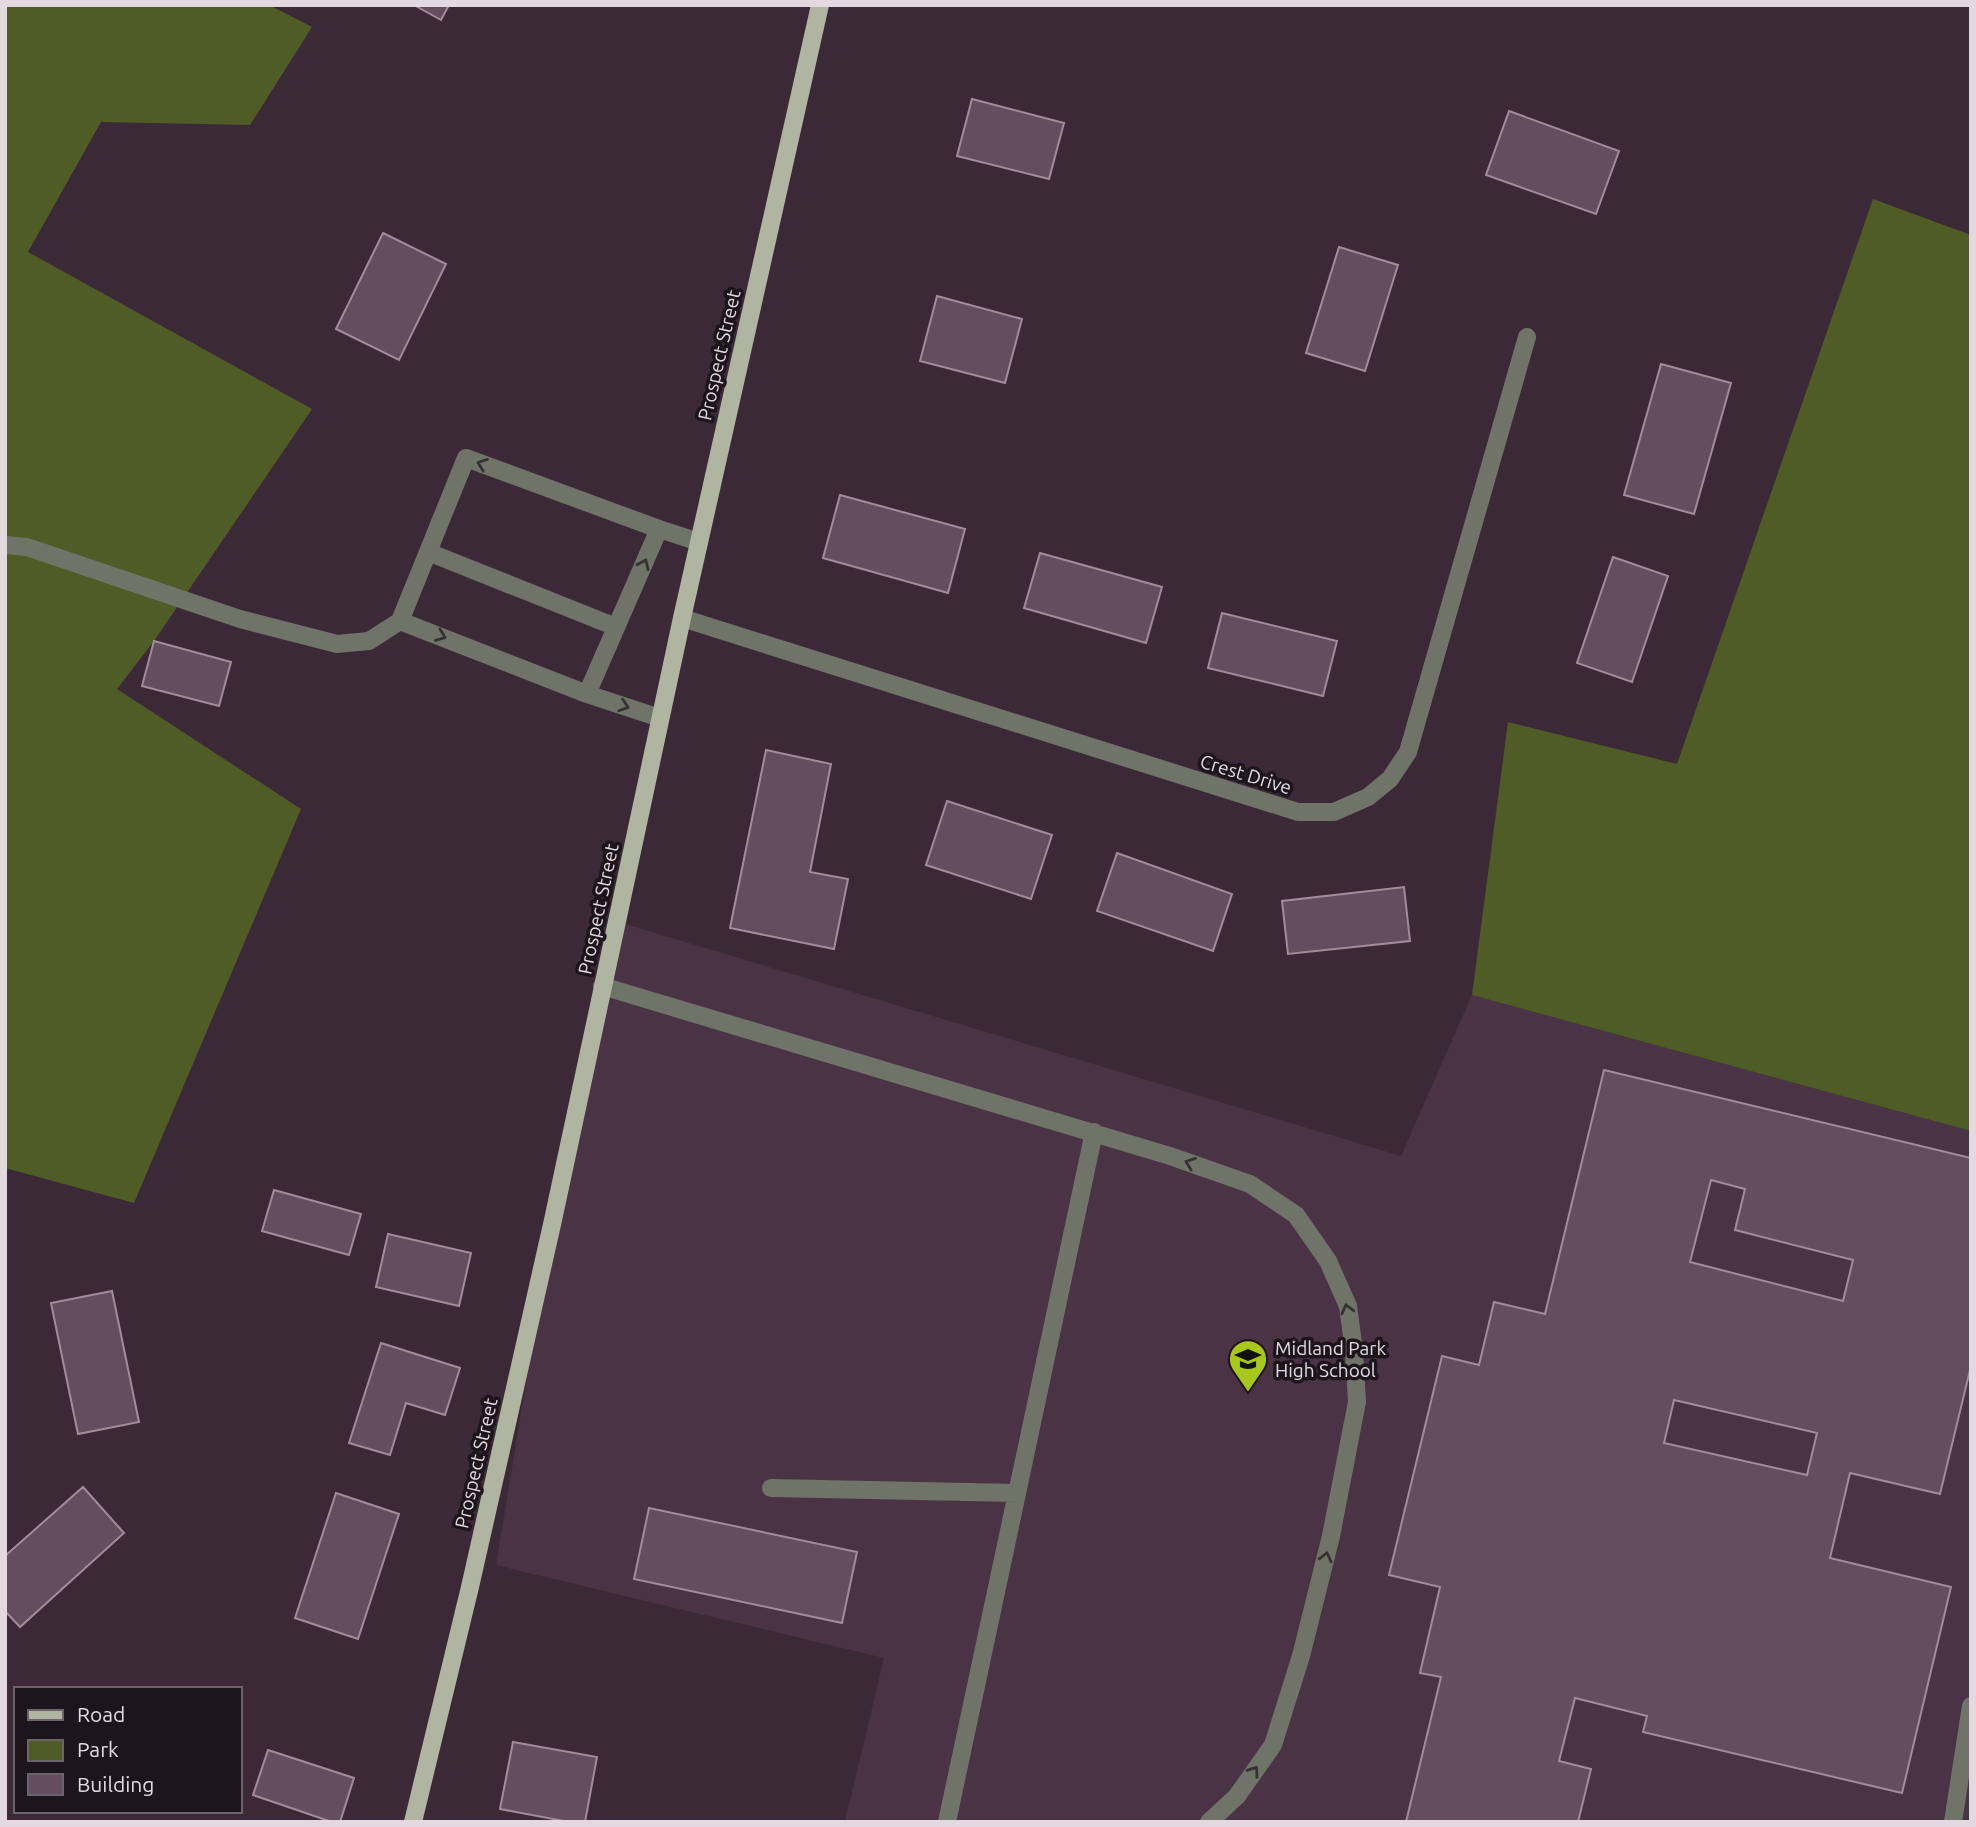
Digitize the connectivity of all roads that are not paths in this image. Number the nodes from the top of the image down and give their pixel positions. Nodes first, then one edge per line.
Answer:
1 (820, 5) edge
2 (1527, 337) dead end
3 (659, 529) junction
4 (699, 542) junction
5 (5, 545) edge
6 (428, 552) junction
7 (681, 618) junction
8 (400, 621) junction
9 (616, 627) junction
10 (587, 694) junction
11 (660, 718) junction
12 (603, 986) junction
13 (1094, 1132) junction
14 (771, 1488) dead end
15 (1017, 1493) junction
16 (1971, 1706) edge
17 (413, 1822) edge
18 (947, 1822) edge
19 (1209, 1822) edge
20 (1953, 1822) edge

1 - 4 main road, Prospect Street
2 - 7 street, Crest Drive
3 - 4 street
3 -> 6 street
9 -> 3 street
4 - 7 main road, Prospect Street
5 - 8 street
6 - 8 street
6 - 9 street
7 - 11 main road, Prospect Street
8 -> 10 street
9 - 10 street
10 -> 11 street
11 - 12 main road, Prospect Street
12 - 13 street
12 - 17 main road, Prospect Street
13 - 15 street
19 -> 13 street
14 - 15 street
15 - 18 street
16 - 20 street

